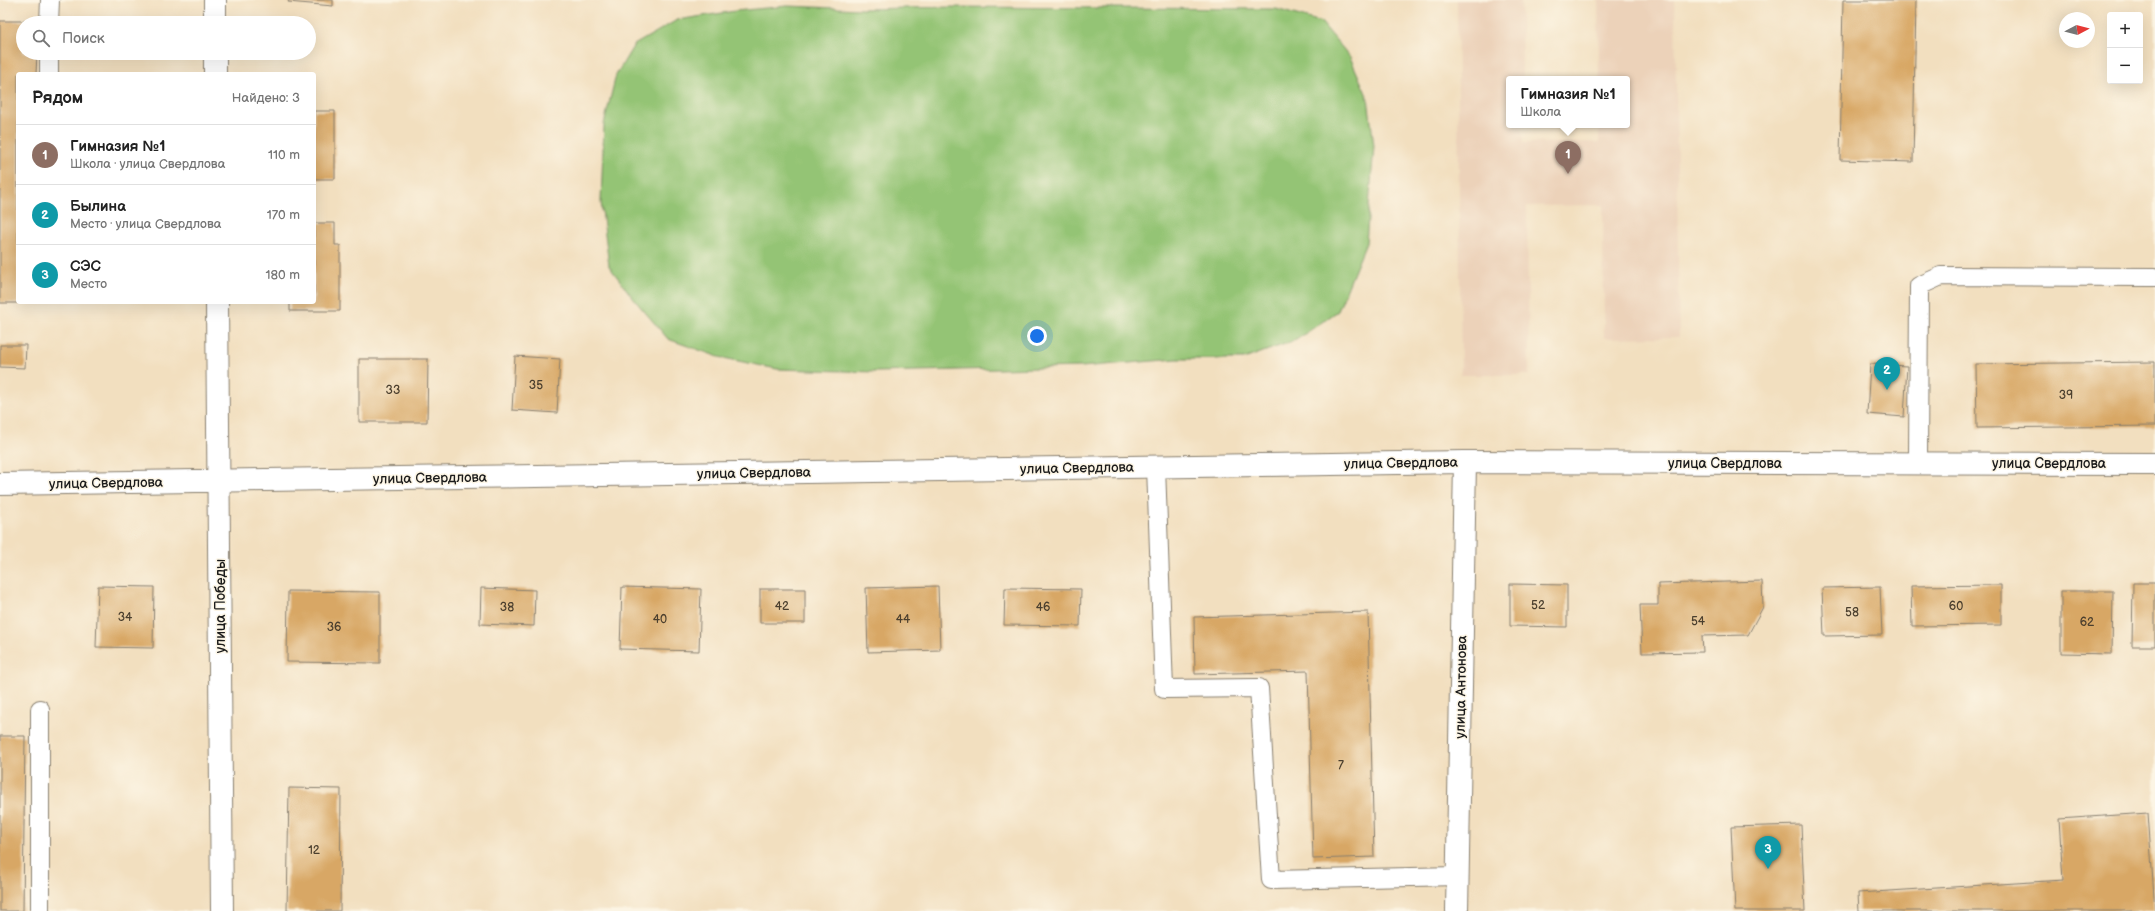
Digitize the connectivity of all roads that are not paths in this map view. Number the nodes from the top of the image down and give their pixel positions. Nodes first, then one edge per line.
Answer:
1 (50, 0) edge
2 (214, 0) edge
3 (50, 16) edge
4 (215, 16) edge
5 (49, 60) edge
6 (215, 60) edge
7 (49, 72) edge
8 (215, 72) edge
9 (2155, 277) edge
10 (217, 304) edge
11 (1465, 462) junction
12 (1918, 463) junction
13 (2155, 464) edge
14 (1156, 467) junction
15 (219, 482) junction
16 (0, 484) edge
17 (40, 709) dead end
18 (1458, 876) junction
19 (40, 911) edge
20 (222, 911) edge
21 (1457, 911) edge

1 - 3 lane
2 - 4 street
5 - 7 lane
6 - 8 street
9 - 12 lane
10 - 15 street, улица Победы
11 - 12 street, улица Свердлова
11 - 14 street, улица Свердлова
11 - 18 street, улица Антонова
12 - 13 street, улица Свердлова
14 - 15 street, улица Свердлова
14 - 18 lane
15 - 16 street, улица Свердлова
15 - 20 street, улица Победы
17 - 19 lane
18 - 21 street, улица Антонова

